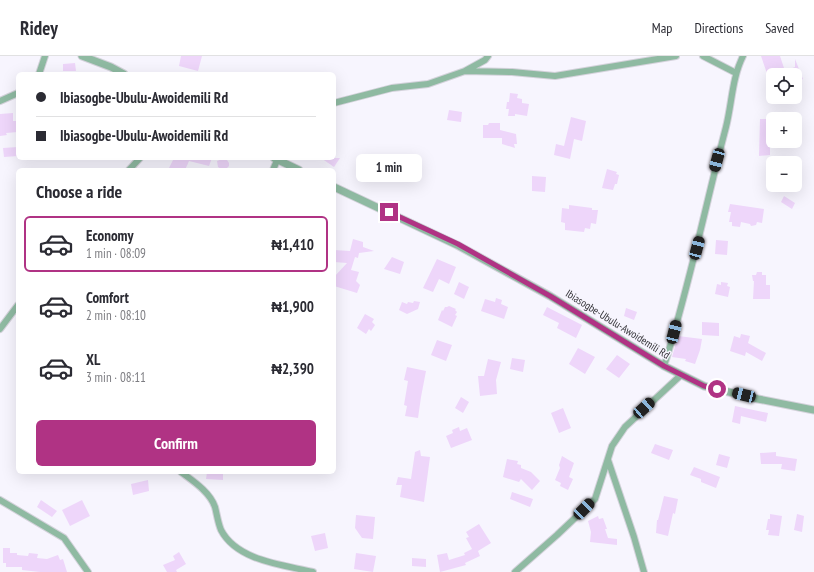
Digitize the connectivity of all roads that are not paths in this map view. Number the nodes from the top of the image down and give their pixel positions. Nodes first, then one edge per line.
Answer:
1 (45, 56) edge
2 (82, 56) edge
3 (676, 56) edge
4 (703, 56) edge
5 (742, 56) edge
6 (486, 58) edge
7 (465, 71) junction
8 (486, 71) junction
9 (40, 72) edge
10 (120, 72) edge
11 (736, 73) junction
12 (16, 94) edge
13 (0, 101) edge
14 (336, 102) edge
15 (138, 160) edge
16 (280, 160) edge
17 (132, 168) edge
18 (295, 168) edge
19 (336, 188) edge
20 (16, 308) edge
21 (0, 329) edge
22 (664, 366) junction
23 (681, 375) junction
24 (814, 410) edge
25 (608, 460) junction
26 (184, 474) edge
27 (0, 500) edge
28 (88, 572) edge
29 (313, 572) edge
30 (514, 572) edge
31 (644, 572) edge

1 - 9 street
2 - 10 street
3 - 8 street
4 - 11 street
5 - 11 street
6 - 7 street
6 - 8 street
7 - 8 street
7 - 14 street
11 - 22 street
12 - 13 street
15 - 17 street
16 - 18 street
19 - 22 street, Ibiasogbe-Ubulu-Awoidemili Rd
20 - 21 street
22 - 23 street, Ibiasogbe-Ubulu-Awoidemili Rd
23 - 24 street, Ibiasogbe-Ubulu-Awoidemili Rd
23 - 25 street
25 - 30 street
25 - 31 street
26 - 29 street
27 - 28 street

